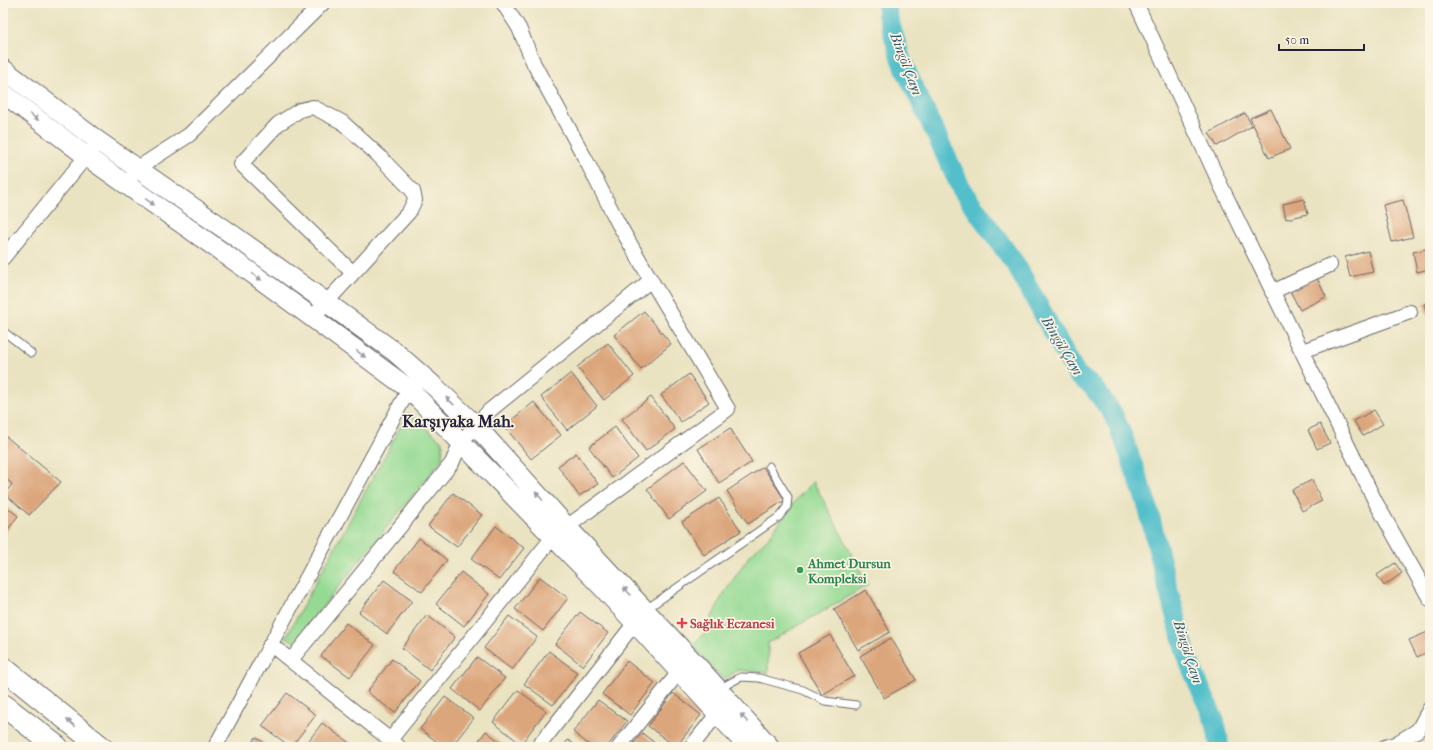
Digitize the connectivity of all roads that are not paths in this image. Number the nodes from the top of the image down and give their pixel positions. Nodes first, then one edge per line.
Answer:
1 (323, 3) edge
2 (503, 3) edge
3 (1136, 3) edge
4 (3, 69) edge
5 (3, 93) edge
6 (98, 141) junction
7 (86, 156) junction
8 (138, 168) junction
9 (125, 184) junction
10 (3, 258) edge
11 (1330, 265) dead end
12 (353, 273) junction
13 (651, 280) junction
14 (1272, 292) junction
15 (326, 302) junction
16 (1410, 312) dead end
17 (312, 318) junction
18 (3, 331) edge
19 (1302, 351) junction
20 (31, 353) dead end
21 (409, 389) junction
22 (476, 426) junction
23 (460, 442) junction
24 (769, 466) dead end
25 (560, 532) junction
26 (1430, 599) edge
27 (640, 617) junction
28 (270, 644) junction
29 (291, 660) junction
30 (3, 668) edge
31 (679, 672) junction
32 (724, 696) junction
33 (3, 705) edge
34 (856, 705) dead end
35 (1430, 708) edge
36 (717, 714) junction
37 (394, 743) edge
38 (57, 747) edge
39 (101, 747) edge
40 (215, 747) edge
41 (538, 747) edge
42 (619, 747) edge
43 (691, 747) edge
44 (748, 747) edge
45 (770, 747) edge
46 (1385, 747) edge

1 - 8 street
2 - 13 street
3 - 14 street
4 - 6 street
5 -> 7 street
6 - 7 street
6 - 8 street
7 - 9 street
7 - 10 street
8 - 9 street
8 - 15 street
9 -> 17 street
11 - 14 street
12 - 12 street
12 - 15 street
13 - 22 street
13 - 25 street
14 - 19 street
15 - 17 street
22 -> 15 street
16 - 19 street
17 -> 21 street
18 - 20 lane
19 - 26 street
21 - 23 street
21 - 28 street
22 - 23 street
25 -> 22 street
23 - 25 street
23 - 29 street
24 - 27 lane
25 - 27 street
25 - 37 street
27 - 31 street
27 - 32 street
27 - 41 street
28 - 29 street
28 - 40 street
29 - 37 street
39 -> 30 highway
31 - 36 street
31 - 42 street
32 - 34 lane
32 - 36 street
45 -> 32 street
33 - 38 highway
35 - 46 street
36 - 43 street
36 - 44 street

